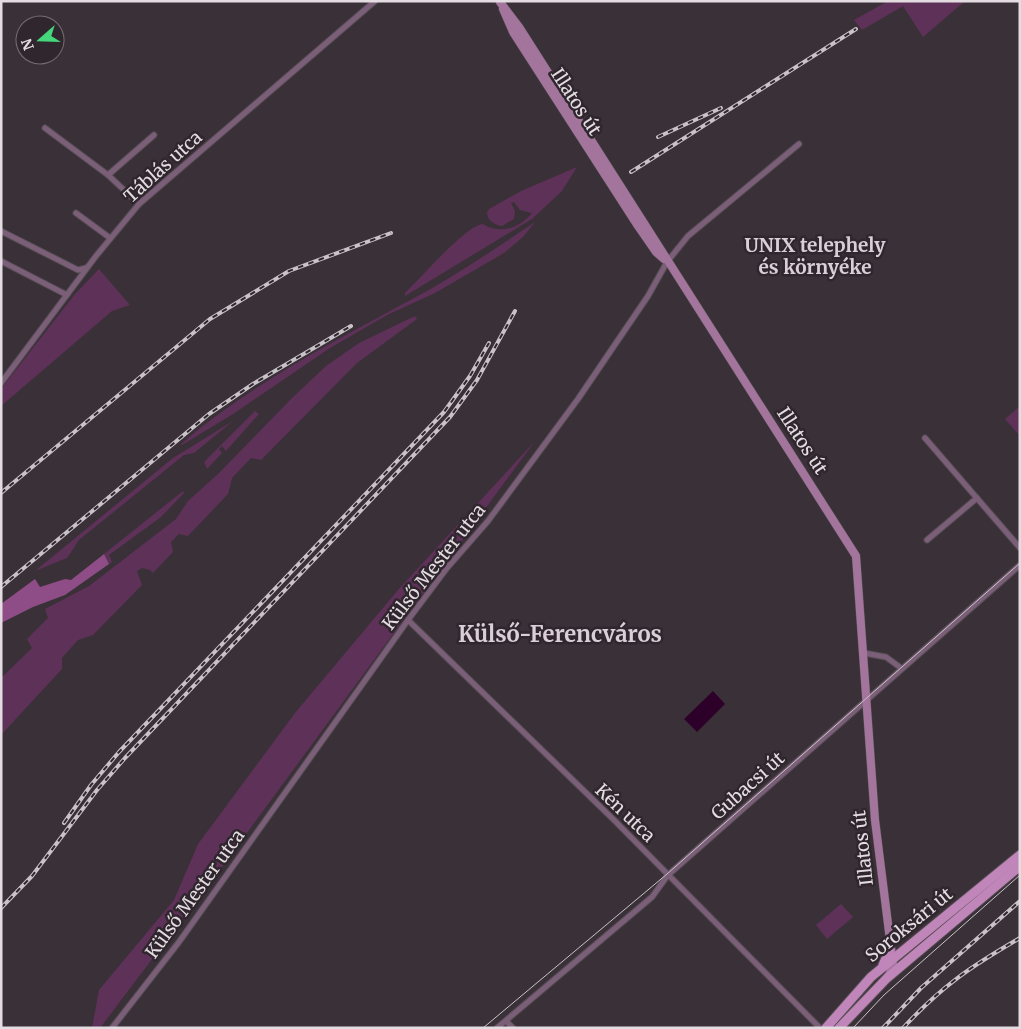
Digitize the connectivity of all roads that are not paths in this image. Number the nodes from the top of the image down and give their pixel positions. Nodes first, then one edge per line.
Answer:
1 (375, 1) edge
2 (500, 2) edge
3 (45, 128) dead end
4 (154, 135) dead end
5 (799, 144) dead end
6 (108, 175) junction
7 (139, 204) junction
8 (76, 213) dead end
9 (1, 231) edge
10 (110, 238) junction
11 (1, 261) edge
12 (667, 262) junction
13 (87, 268) junction
14 (66, 295) junction
15 (1, 382) edge
16 (925, 438) dead end
17 (977, 498) junction
18 (927, 540) dead end
19 (1020, 548) edge
20 (1020, 565) edge
21 (408, 620) junction
22 (864, 653) junction
23 (901, 668) junction
24 (867, 698) junction
25 (1020, 855) edge
26 (1020, 866) edge
27 (668, 875) junction
28 (893, 955) junction
29 (908, 960) junction
30 (887, 978) junction
31 (506, 1021) junction
32 (112, 1028) edge
33 (497, 1028) edge
34 (513, 1028) edge
35 (820, 1028) edge
36 (826, 1028) edge
37 (839, 1028) edge

1 - 7 street, Táblás utca
2 - 12 street, Illatos út
3 - 6 street
4 - 6 street
5 - 12 street, Külső Mester utca
6 - 7 street
7 - 10 street, Táblás utca
8 - 10 street
9 - 13 street
10 - 13 street, Táblás utca
11 - 14 street
12 - 21 street, Külső Mester utca
12 - 22 street, Illatos út
13 - 14 street, Táblás utca
14 - 15 street, Táblás utca
16 - 17 street
17 - 18 street
17 - 19 street
20 - 23 street, Gubacsi út
21 - 27 street, Kén utca
21 - 32 street, Külső Mester utca
22 - 23 street
22 - 24 street, Illatos út
23 - 24 street, Gubacsi út
24 - 27 street, Gubacsi út
24 - 28 street, Illatos út
25 - 28 main road, Soroksári út
26 - 29 main road, Soroksári út
27 - 31 street, Gubacsi út
27 - 35 street, Kén utca
28 - 29 street
28 - 30 street, Illatos út
28 - 36 main road, Soroksári út
29 - 30 main road, Soroksári út
30 - 37 main road, Soroksári út
31 - 33 street, Gubacsi út
31 - 34 street

